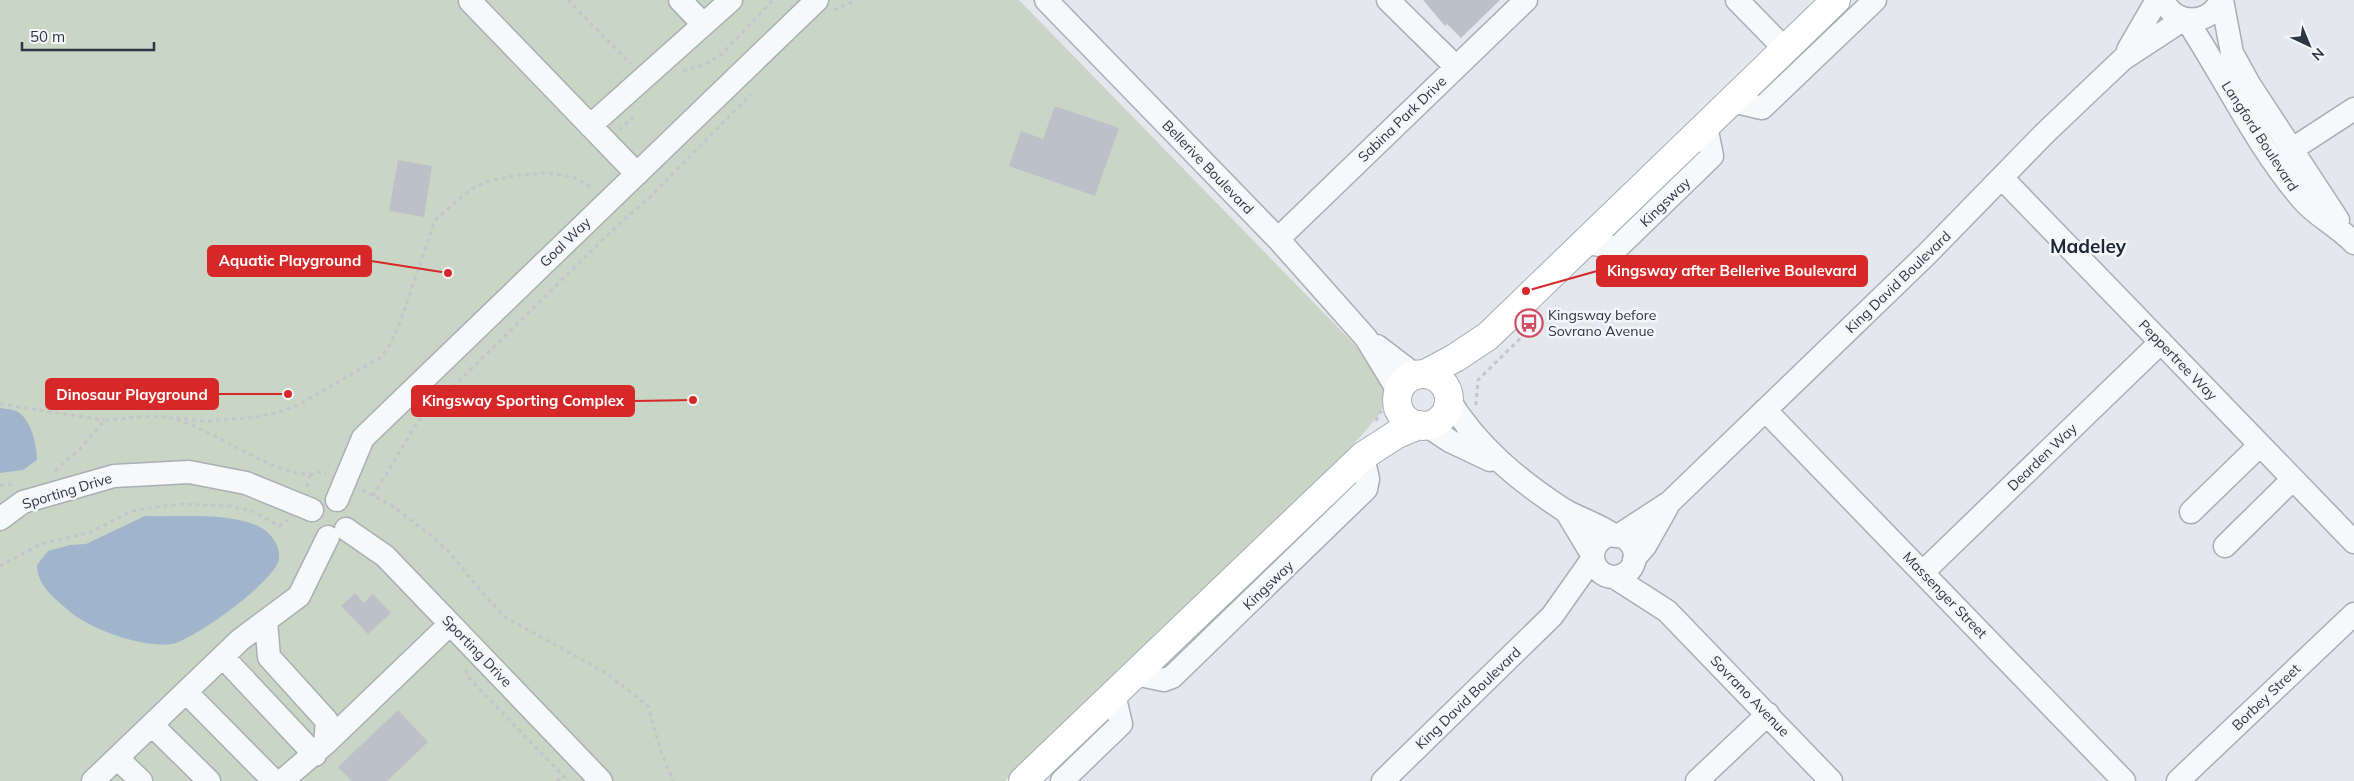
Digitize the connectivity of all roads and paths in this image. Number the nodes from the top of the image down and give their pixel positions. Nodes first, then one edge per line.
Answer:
1 (568, 0) edge
2 (680, 0) edge
3 (731, 0) edge
4 (773, 0) edge
5 (856, 0) edge
6 (1046, 0) edge
7 (1388, 0) edge
8 (1526, 0) edge
9 (1737, 0) edge
10 (1836, 0) edge
11 (1875, 0) edge
12 (2157, 0) edge
13 (2163, 0) edge
14 (2221, 0) edge
15 (470, 1) dead end
16 (822, 7) edge
17 (2185, 19) junction
18 (703, 24) junction
19 (1785, 50) junction
20 (2123, 59) junction
21 (631, 64) dead end
22 (1456, 66) junction
23 (679, 74) dead end
24 (757, 88) dead end
25 (1732, 101) junction
26 (2354, 109) edge
27 (637, 113) dead end
28 (590, 126) junction
29 (617, 132) dead end
30 (2291, 150) junction
31 (637, 174) junction
32 (2002, 178) junction
33 (594, 189) dead end
34 (1278, 239) junction
35 (2352, 240) edge
36 (1488, 336) junction
37 (2161, 342) junction
38 (1409, 385) junction
39 (1449, 397) junction
40 (0, 404) edge
41 (1765, 410) junction
42 (170, 418) junction
43 (105, 420) junction
44 (1423, 425) junction
45 (2260, 445) junction
46 (1366, 454) junction
47 (1506, 468) junction
48 (46, 475) dead end
49 (2294, 479) junction
50 (0, 484) edge
51 (22, 484) dead end
52 (341, 491) junction
53 (1670, 502) junction
54 (306, 507) junction
55 (1566, 511) junction
56 (2191, 512) dead end
57 (0, 519) edge
58 (337, 533) junction
59 (1616, 536) junction
60 (2354, 542) edge
61 (2225, 546) dead end
62 (1593, 557) junction
63 (1634, 560) junction
64 (0, 566) edge
65 (1923, 572) junction
66 (1614, 577) junction
67 (1667, 611) junction
68 (2354, 614) edge
69 (1552, 616) junction
70 (266, 621) junction
71 (450, 624) junction
72 (223, 657) junction
73 (465, 665) dead end
74 (186, 692) junction
75 (1114, 694) junction
76 (1768, 714) junction
77 (152, 724) junction
78 (320, 749) junction
79 (118, 758) junction
80 (563, 775) junction
81 (93, 781) edge
82 (140, 781) edge
83 (209, 781) edge
84 (274, 781) edge
85 (282, 781) edge
86 (557, 781) edge
87 (568, 781) edge
88 (601, 781) edge
89 (672, 781) edge
90 (1023, 781) edge
91 (1062, 781) edge
92 (1383, 781) edge
93 (1697, 781) edge
94 (1832, 781) edge
95 (2124, 781) edge
96 (2178, 781) edge

1 - 21 path
2 - 18 street
3 - 18 street
4 - 23 path
5 - 16 path
6 - 34 street, Bellerive Boulevard
7 - 22 street
8 - 22 street, Sabina Park Drive
9 - 19 street
10 - 19 main road, Kingsway
11 - 25 street
12 - 20 street, King David Boulevard
13 - 17 street, Langford Boulevard
14 - 17 street
14 - 30 street, Langford Boulevard
15 - 28 street
16 - 31 street, Goal Way
17 - 20 street, King David Boulevard
17 - 35 street, Langford Boulevard
18 - 28 street
19 - 25 main road, Kingsway
20 - 32 street, King David Boulevard
22 - 34 street, Sabina Park Drive
24 - 89 path
25 - 36 main road, Kingsway
26 - 30 street
27 - 29 path
28 - 31 street
30 - 35 street, Langford Boulevard
31 - 52 street, Goal Way
32 - 37 street, Peppertree Way
32 - 41 street, King David Boulevard
33 - 42 path
34 - 38 street, Bellerive Boulevard
36 - 38 main road, Kingsway
36 - 39 main road, Kingsway
37 - 45 street, Peppertree Way
37 - 65 street, Dearden Way
38 - 39 main road
38 - 44 main road
38 - 46 main road, Kingsway
39 - 44 main road, Kingsway
39 - 47 street
40 - 43 path
41 - 53 street, King David Boulevard
41 - 65 street, Massenger Street
42 - 43 path
42 - 52 path
43 - 48 path
44 - 46 main road, Kingsway
44 - 47 street
45 - 49 street, Peppertree Way
45 - 56 street
46 - 75 main road, Kingsway
47 - 55 street
49 - 60 street, Peppertree Way
49 - 61 street
50 - 51 path
52 - 54 street
52 - 58 street
53 - 59 street, King David Boulevard
53 - 63 street, King David Boulevard
54 - 57 street, Sporting Drive
54 - 58 street, Sporting Drive
54 - 64 path
55 - 59 street
55 - 62 street
58 - 70 street
58 - 71 street, Sporting Drive
59 - 62 street
59 - 63 street
62 - 66 street
62 - 69 street, King David Boulevard
63 - 66 street
63 - 67 street, Sovrano Avenue
65 - 95 street, Massenger Street
66 - 67 street, Sovrano Avenue
66 - 69 street, King David Boulevard
67 - 76 street, Sovrano Avenue
68 - 96 street, Borbey Street
69 - 92 street, King David Boulevard
70 - 72 street
70 - 78 street
71 - 78 street
71 - 88 street, Sporting Drive
72 - 74 street
72 - 78 street
73 - 80 path
74 - 77 street
74 - 84 street
75 - 90 main road, Kingsway
75 - 91 street
76 - 93 street
76 - 94 street, Sovrano Avenue
77 - 79 street
77 - 83 street
78 - 85 street
79 - 81 street
79 - 82 street
80 - 86 path
80 - 87 path

